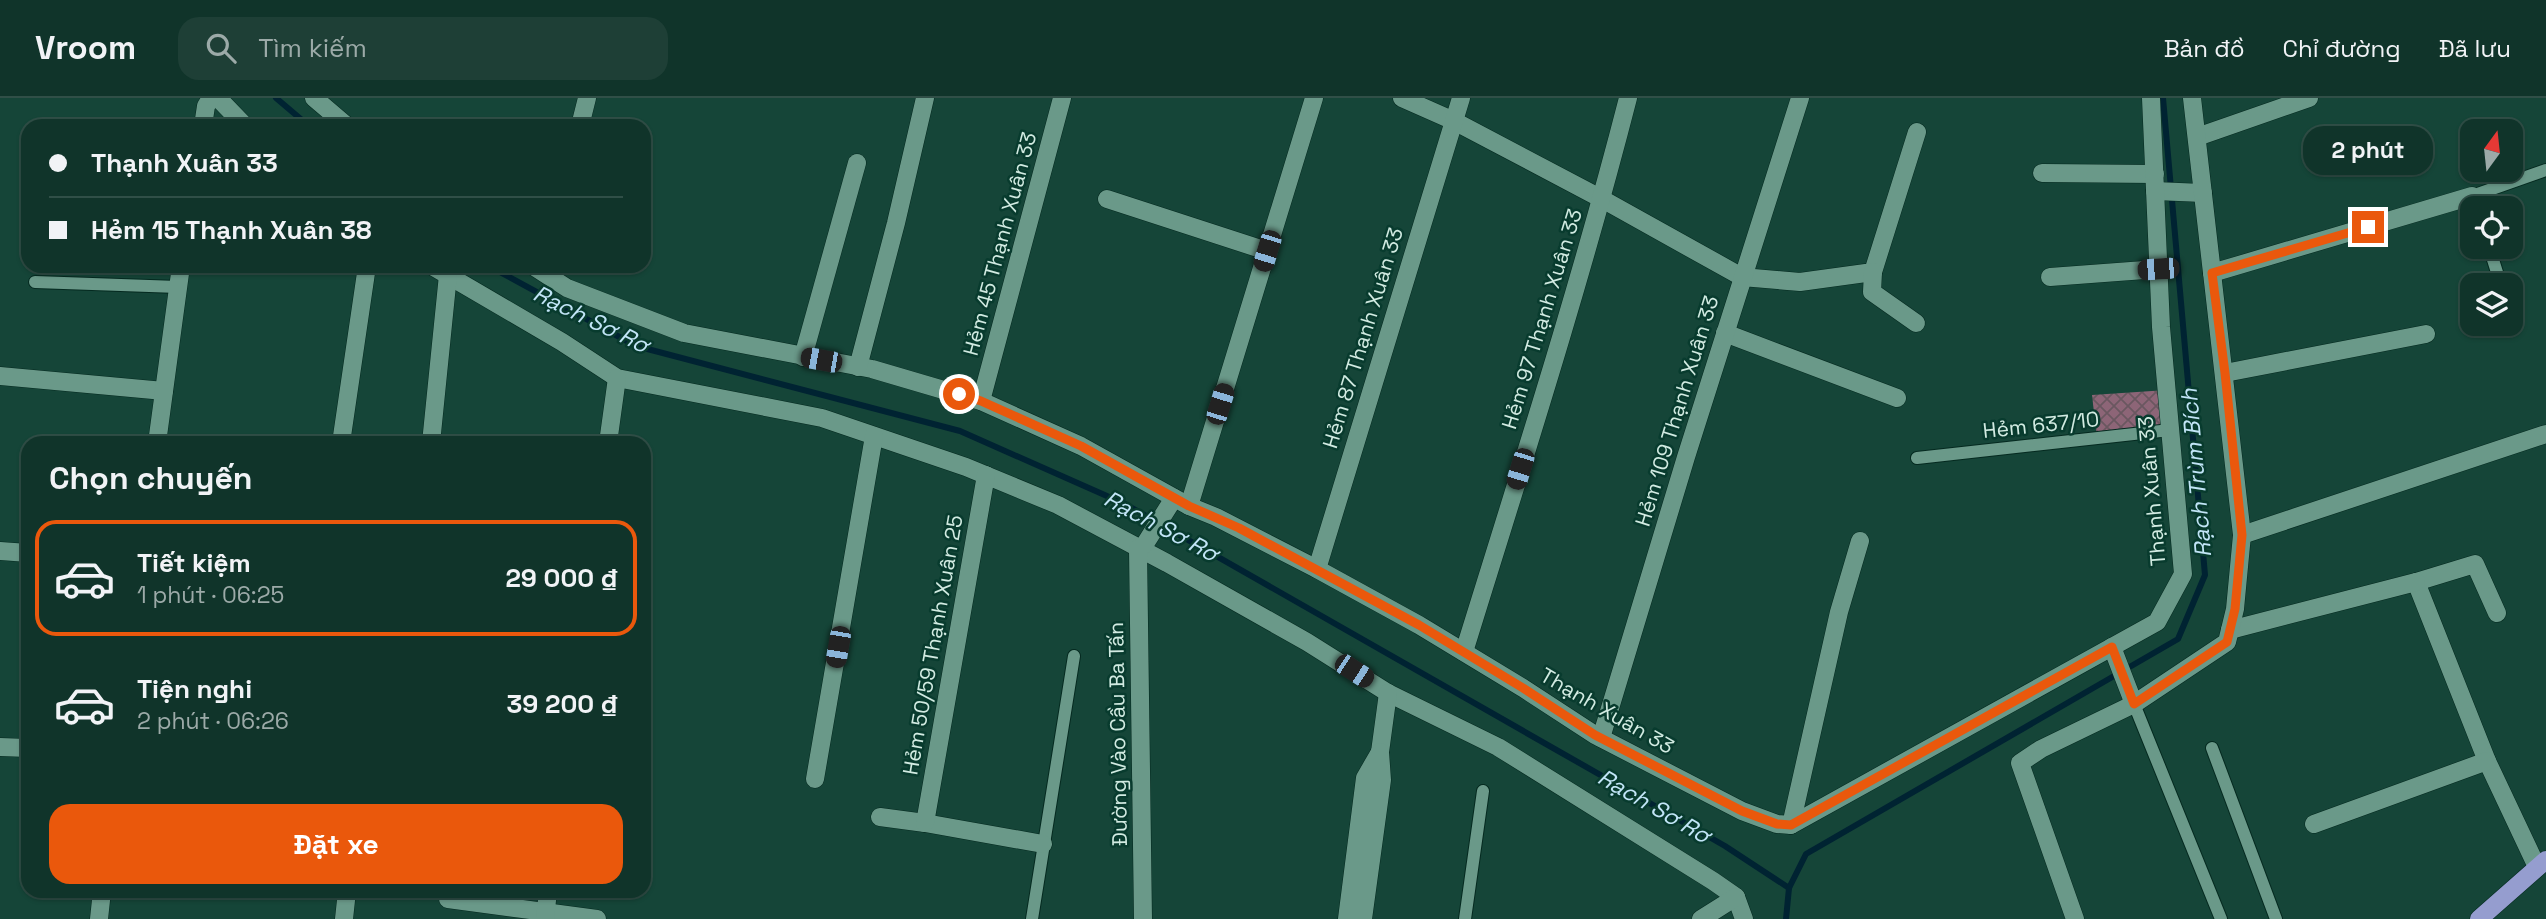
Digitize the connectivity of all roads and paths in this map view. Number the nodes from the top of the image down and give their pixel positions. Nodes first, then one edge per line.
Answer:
1 (211, 98) edge
2 (218, 98) edge
3 (314, 98) edge
4 (587, 98) edge
5 (925, 98) edge
6 (1062, 98) edge
7 (1314, 98) edge
8 (1402, 98) edge
9 (1461, 98) edge
10 (1628, 98) edge
11 (1800, 98) edge
12 (2151, 98) edge
13 (2192, 98) edge
14 (2309, 98) edge
15 (204, 119) edge
16 (238, 119) edge
17 (339, 119) edge
18 (582, 119) edge
19 (1454, 121) junction
20 (1917, 132) dead end
21 (2197, 137) junction
22 (857, 163) dead end
23 (2546, 170) edge
24 (2042, 173) dead end
25 (2155, 183) junction
26 (2203, 193) junction
27 (2488, 196) edge
28 (1107, 199) dead end
29 (1602, 199) junction
30 (2460, 206) edge
31 (1267, 251) junction
32 (2158, 269) junction
33 (1873, 272) junction
34 (180, 273) edge
35 (366, 273) edge
36 (444, 273) edge
37 (546, 273) edge
38 (2212, 273) junction
39 (448, 275) junction
40 (1742, 277) junction
41 (2050, 277) dead end
42 (35, 282) dead end
43 (178, 287) junction
44 (1916, 323) dead end
45 (1725, 333) junction
46 (2426, 334) dead end
47 (803, 357) junction
48 (858, 367) junction
49 (2225, 373) junction
50 (0, 376) edge
51 (617, 378) junction
52 (164, 391) junction
53 (1897, 398) dead end
54 (981, 401) junction
55 (2170, 430) junction
56 (2546, 434) edge
57 (158, 436) edge
58 (342, 436) edge
59 (432, 436) edge
60 (609, 436) edge
61 (874, 436) junction
62 (1917, 458) dead end
63 (986, 475) junction
64 (1182, 502) junction
65 (2242, 535) junction
66 (1860, 541) dead end
67 (1138, 549) junction
68 (0, 551) edge
69 (21, 552) edge
70 (1317, 569) junction
71 (2416, 582) junction
72 (2497, 613) dead end
73 (2230, 630) junction
74 (2112, 647) junction
75 (1464, 652) junction
76 (1074, 656) dead end
77 (1388, 693) junction
78 (2134, 704) junction
79 (1601, 738) junction
80 (0, 747) edge
81 (21, 748) edge
82 (2212, 748) dead end
83 (1380, 752) junction
84 (2487, 761) junction
85 (815, 779) dead end
86 (1483, 791) dead end
87 (880, 817) dead end
88 (925, 823) junction
89 (2314, 824) dead end
90 (1791, 825) junction
91 (1043, 844) junction
92 (2542, 864) edge
93 (1736, 897) junction
94 (101, 898) edge
95 (346, 898) edge
96 (547, 898) edge
97 (448, 900) dead end
98 (545, 916) edge
99 (99, 919) edge
100 (344, 919) edge
101 (597, 919) edge
102 (1032, 919) edge
103 (1143, 919) edge
104 (1347, 919) edge
105 (1363, 919) edge
106 (1465, 919) edge
107 (1701, 919) edge
108 (1744, 919) edge
109 (2075, 919) edge
110 (2221, 919) edge
111 (2276, 919) edge
112 (2479, 919) edge

1 - 15 street
2 - 16 street
3 - 17 street
4 - 18 street
5 - 48 street
6 - 54 street, Hẻm 45 Thạnh Xuân 33
7 - 31 street
8 - 19 street
9 - 19 street, Hẻm 87 Thạnh Xuân 33
10 - 29 street, Hẻm 97 Thạnh Xuân 33
11 - 40 street, Hẻm 109 Thạnh Xuân 33
12 - 25 street, Thạnh Xuân 33
13 - 21 street
14 - 21 street
19 - 29 street
19 - 70 street, Hẻm 87 Thạnh Xuân 33
20 - 33 street
21 - 26 street
22 - 47 street
23 - 27 lane
24 - 25 street
25 - 26 street
25 - 32 street, Thạnh Xuân 33
26 - 38 street
28 - 31 street
29 - 40 street
29 - 75 street, Hẻm 97 Thạnh Xuân 33
30 - 38 street
31 - 64 street
32 - 41 street
32 - 55 street, Thạnh Xuân 33
33 - 40 street
33 - 44 street
34 - 43 street
35 - 58 street
36 - 39 street
37 - 47 street, Thạnh Xuân 33
38 - 49 street
39 - 51 street
39 - 59 street
40 - 45 street, Hẻm 109 Thạnh Xuân 33
42 - 43 lane
43 - 52 street
45 - 53 street
45 - 79 street, Hẻm 109 Thạnh Xuân 33
46 - 49 street
47 - 48 street, Thạnh Xuân 33
48 - 54 street, Thạnh Xuân 33
49 - 65 street
50 - 52 street
51 - 60 street
51 - 61 street
52 - 57 street
54 - 64 street, Thạnh Xuân 33
55 - 62 lane, Hẻm 637/10
55 - 74 street, Thạnh Xuân 33
56 - 65 street
61 - 63 street
61 - 85 street
63 - 67 street
63 - 88 street, Hẻm 50/59 Thạnh Xuân 25
64 - 67 street
64 - 70 street, Thạnh Xuân 33
65 - 73 street
66 - 90 street
67 - 77 street
67 - 103 street, Đường Vào Cầu Ba Tấn
68 - 69 street
70 - 75 street, Thạnh Xuân 33
71 - 72 street
71 - 73 street
71 - 84 street
73 - 78 street
74 - 78 street
74 - 90 street, Thạnh Xuân 33
75 - 79 street, Thạnh Xuân 33
76 - 91 lane
77 - 83 street
77 - 93 street
78 - 109 street
78 - 110 lane
79 - 90 street, Thạnh Xuân 33
80 - 81 street
82 - 111 lane
83 - 104 street
83 - 105 street
84 - 89 street
84 - 92 street
86 - 106 lane
87 - 88 street
88 - 91 street
91 - 102 lane
92 - 112 main road
93 - 107 street
93 - 108 street
94 - 99 street
95 - 100 street
96 - 98 street
97 - 98 street
98 - 101 street

